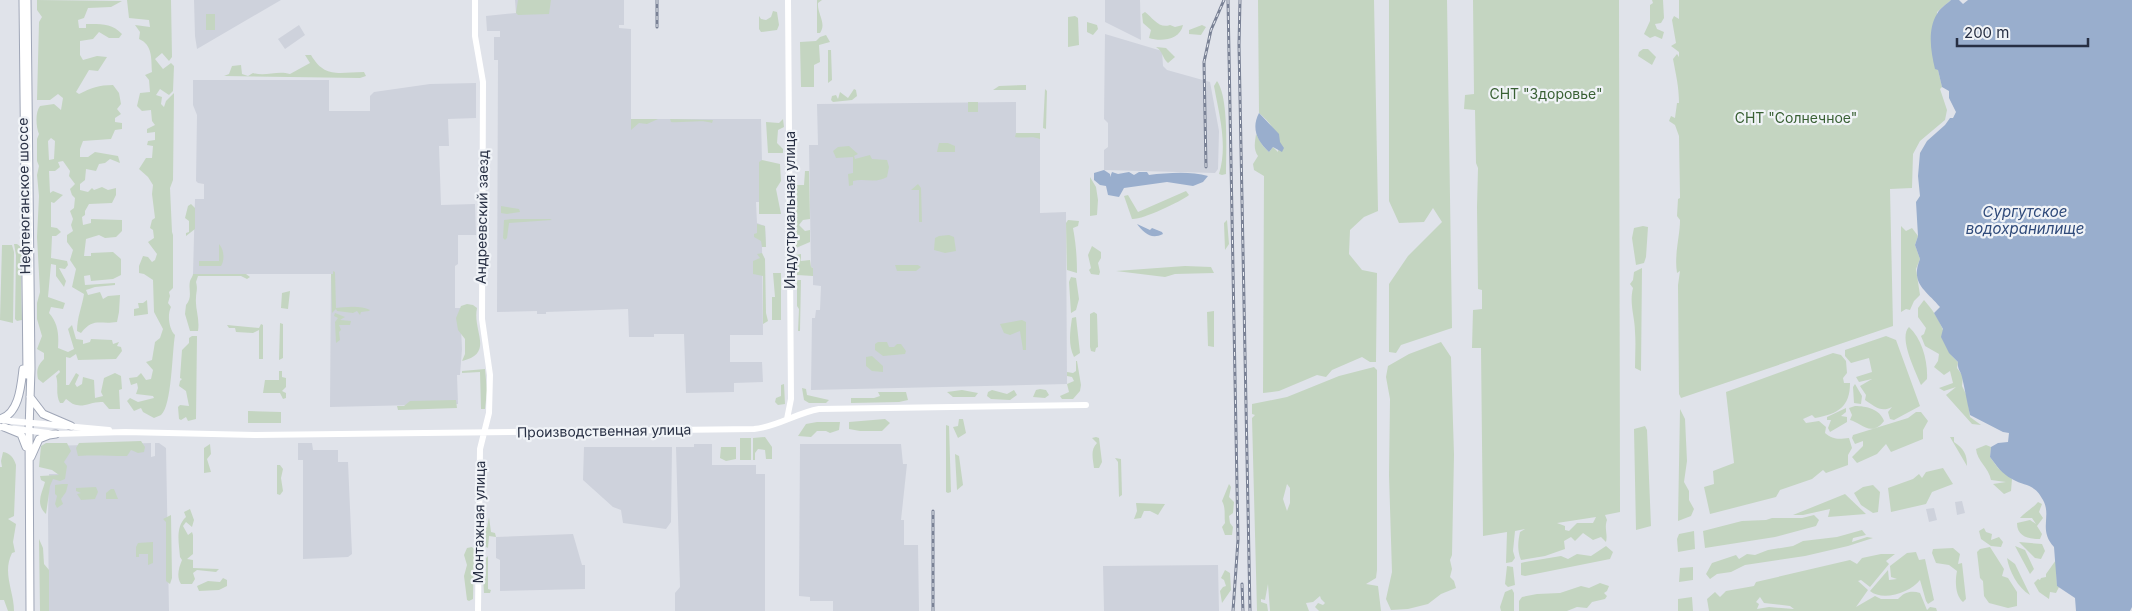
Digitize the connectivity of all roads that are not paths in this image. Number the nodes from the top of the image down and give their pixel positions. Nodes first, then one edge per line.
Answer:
1 (23, 0) edge
2 (28, 0) edge
3 (475, 0) edge
4 (788, 0) edge
5 (25, 349) junction
6 (29, 394) junction
7 (791, 399) junction
8 (1086, 405) dead end
9 (810, 410) junction
10 (0, 419) edge
11 (787, 419) junction
12 (29, 426) junction
13 (71, 426) junction
14 (2, 427) edge
15 (118, 432) junction
16 (483, 432) junction
17 (56, 434) junction
18 (29, 467) junction
19 (30, 611) edge
20 (478, 611) edge

1 - 5 main road, Нефтеюганское шоссе
2 - 6 main road, Нефтеюганское шоссе
3 - 16 main road, Андреевский заезд
4 - 7 main road, Индустриальная улица
5 - 6 main road, Нефтеюганское шоссе
5 - 10 main road
6 - 12 main road, Нефтеюганское шоссе
6 - 13 main road
7 - 9 main road
7 - 11 main road, Индустриальная улица
8 - 9 main road, Производственная улица
9 - 11 main road, Производственная улица
10 - 12 main road
11 - 16 main road, Производственная улица
12 - 13 main road, Производственная улица
12 - 14 main road
12 - 17 main road, Производственная улица
12 - 18 main road, Нефтеюганское шоссе
13 - 15 main road, Производственная улица
14 - 18 main road
15 - 16 main road, Производственная улица
15 - 17 main road, Производственная улица
16 - 20 main road, Монтажная улица
17 - 18 main road
18 - 19 main road, Нефтеюганское шоссе

